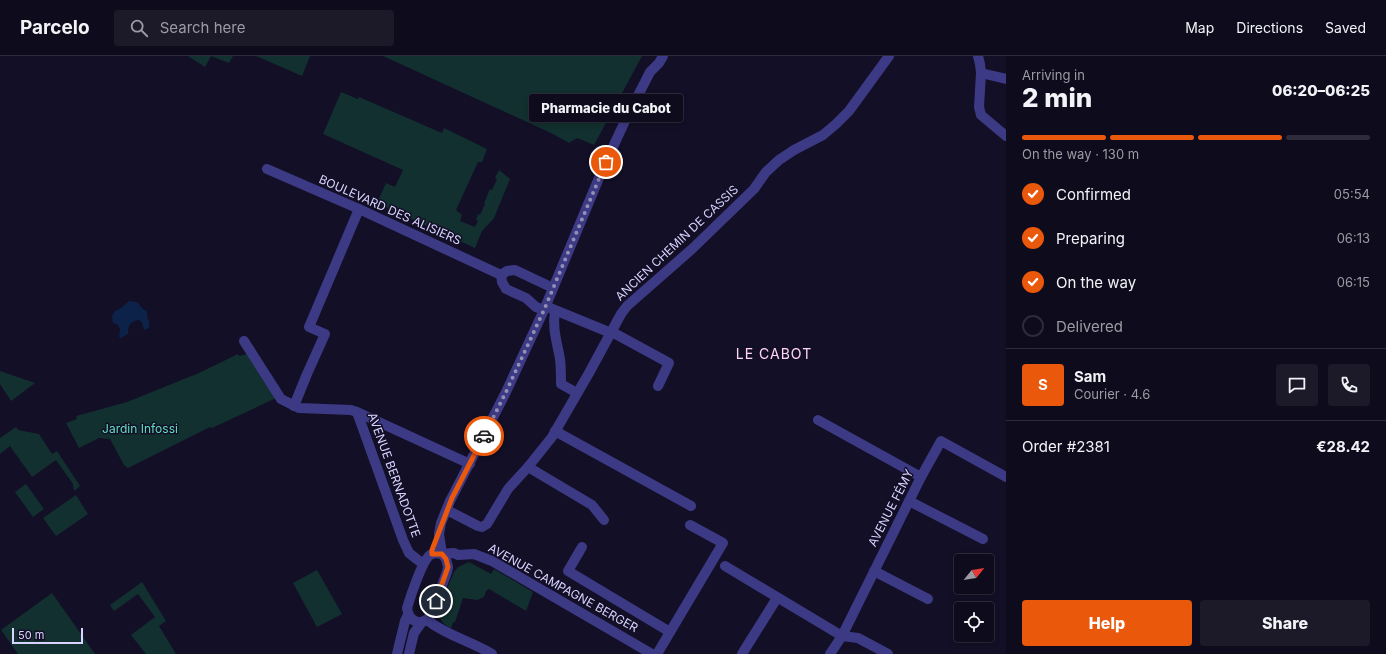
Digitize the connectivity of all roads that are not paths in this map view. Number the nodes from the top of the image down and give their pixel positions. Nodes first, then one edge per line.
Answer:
1 (663, 56) edge
2 (889, 56) edge
3 (980, 62) edge
4 (1006, 79) edge
5 (1006, 136) edge
6 (267, 169) dead end
7 (359, 209) junction
8 (501, 275) junction
9 (553, 288) junction
10 (545, 308) junction
11 (555, 311) junction
12 (611, 332) junction
13 (244, 341) dead end
14 (658, 386) dead end
15 (577, 393) junction
16 (294, 406) junction
17 (357, 412) junction
18 (818, 420) dead end
19 (555, 431) junction
20 (470, 464) junction
21 (528, 467) junction
22 (921, 477) junction
23 (1006, 477) edge
24 (909, 501) junction
25 (691, 506) dead end
26 (447, 510) junction
27 (604, 520) dead end
28 (690, 525) dead end
29 (983, 539) dead end
30 (582, 547) dead end
31 (437, 554) junction
32 (458, 555) junction
33 (423, 564) junction
34 (726, 566) dead end
35 (448, 567) junction
36 (874, 571) junction
37 (777, 598) junction
38 (928, 599) dead end
39 (408, 615) junction
40 (425, 621) junction
41 (670, 632) junction
42 (842, 636) junction
43 (398, 654) edge
44 (409, 654) edge
45 (492, 654) edge
46 (652, 654) edge
47 (657, 654) edge
48 (742, 654) edge
49 (830, 654) edge
50 (888, 654) edge

1 - 9 street
2 - 12 street, ANCIEN CHEMIN DE CASSIS
3 - 4 street
3 - 5 street
6 - 7 street, BOULEVARD DES ALISIERS
7 - 8 street, BOULEVARD DES ALISIERS
7 - 16 street
8 - 9 street
8 - 10 street
9 - 10 street
10 - 11 street
10 - 20 street
11 - 12 street
11 - 15 street
12 - 14 street
12 - 15 street, ANCIEN CHEMIN DE CASSIS
13 - 16 street
15 - 19 street, ANCIEN CHEMIN DE CASSIS
16 - 17 street
17 - 20 street
17 - 33 street, AVENUE BERNADOTTE
18 - 22 street
19 - 21 street, ANCIEN CHEMIN DE CASSIS
19 - 25 street
20 - 26 street
21 - 26 street, ANCIEN CHEMIN DE CASSIS
21 - 27 street
22 - 23 street, AVENUE FÉMY
22 - 24 street, AVENUE FÉMY
24 - 29 street
24 - 36 street, AVENUE FÉMY
26 - 31 street
28 - 41 street
30 - 41 street
31 - 32 street, AVENUE CAMPAGNE BERGER
31 - 33 street
31 - 35 street
32 - 35 street
32 - 46 street, AVENUE CAMPAGNE BERGER
33 - 39 street
34 - 37 street
35 - 40 street
36 - 38 street
36 - 42 street, AVENUE FÉMY
37 - 42 street
37 - 48 street
39 - 40 street
39 - 43 street
40 - 44 street
40 - 45 street
41 - 47 street
42 - 49 street, AVENUE FÉMY
42 - 50 street

